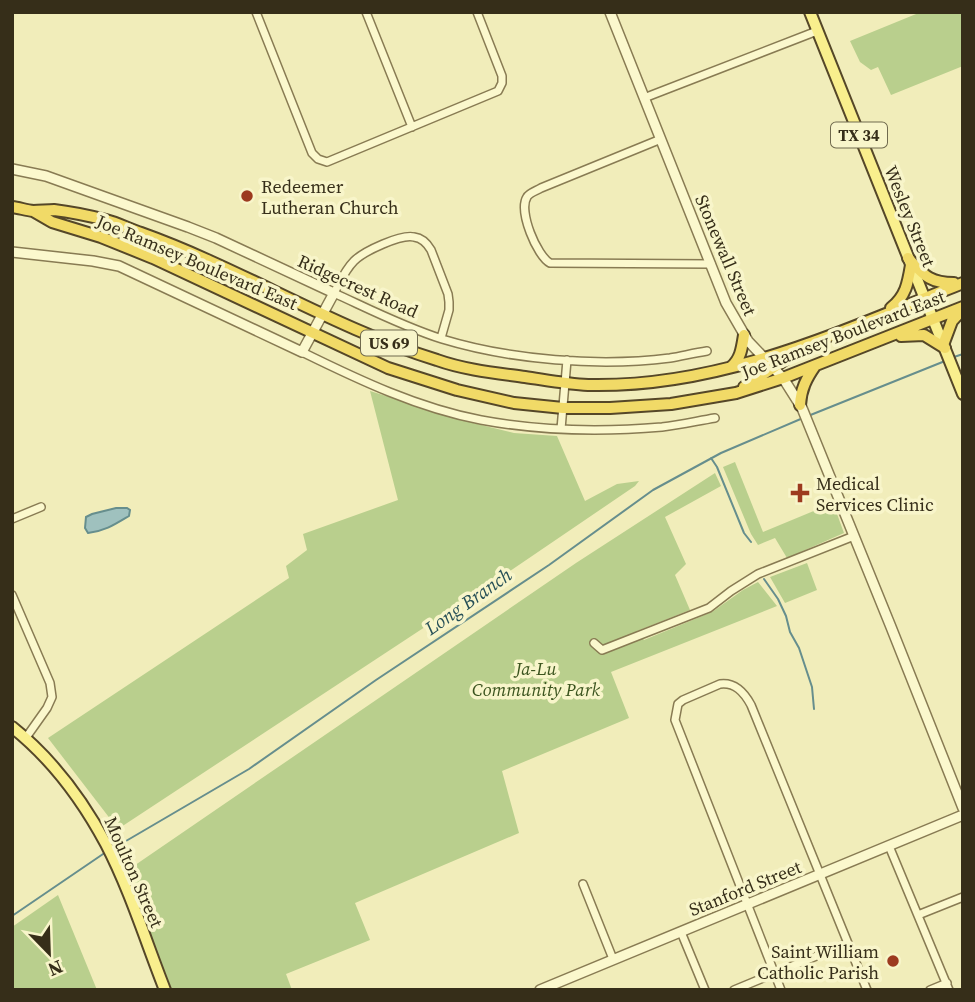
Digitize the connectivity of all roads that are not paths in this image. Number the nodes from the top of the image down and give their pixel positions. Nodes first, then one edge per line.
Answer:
1 (256, 12) edge
2 (366, 12) edge
3 (477, 12) edge
4 (610, 12) edge
5 (810, 12) edge
6 (817, 31) junction
7 (644, 98) junction
8 (412, 127) junction
9 (660, 139) junction
10 (12, 169) edge
11 (12, 207) edge
12 (33, 211) junction
13 (12, 252) edge
14 (910, 261) junction
15 (711, 264) junction
16 (961, 283) edge
17 (334, 293) junction
18 (924, 298) junction
19 (963, 308) edge
20 (322, 314) junction
21 (884, 314) junction
22 (933, 319) junction
23 (312, 332) junction
24 (744, 335) junction
25 (888, 337) junction
26 (441, 338) junction
27 (806, 345) junction
28 (945, 348) junction
29 (707, 351) dead end
30 (302, 352) junction
31 (765, 359) junction
32 (568, 360) junction
33 (815, 366) junction
34 (774, 368) junction
35 (728, 369) junction
36 (783, 378) junction
37 (566, 383) junction
38 (736, 393) junction
39 (963, 394) edge
40 (801, 406) junction
41 (563, 408) junction
42 (715, 418) dead end
43 (561, 429) junction
44 (41, 507) dead end
45 (12, 519) edge
46 (855, 536) junction
47 (12, 595) edge
48 (594, 643) dead end
49 (12, 727) edge
50 (25, 739) junction
51 (963, 808) edge
52 (963, 815) edge
53 (890, 846) junction
54 (820, 874) junction
55 (583, 884) dead end
56 (963, 897) edge
57 (748, 904) junction
58 (918, 915) junction
59 (681, 932) junction
60 (848, 943) junction
61 (613, 960) junction
62 (774, 973) junction
63 (948, 986) edge
64 (164, 990) edge
65 (540, 990) edge
66 (705, 990) edge
67 (734, 990) edge
68 (781, 990) edge
69 (867, 990) edge
70 (930, 990) edge

1 - 8 street
2 - 8 street
3 - 8 street
4 - 7 street, Stonewall Street
5 - 6 main road, Wesley Street / TX 34
6 - 7 street
6 - 14 main road, Wesley Street / TX 34
7 - 9 street, Stonewall Street
9 - 15 street, Stonewall Street
9 - 15 street
10 - 17 street, Ridgecrest Road
11 - 12 highway, US 69
12 - 20 highway, Joe Ramsey Boulevard East / US 69
12 - 23 highway, Joe Ramsey Boulevard East / US 69
13 - 30 street
14 - 16 highway
14 - 18 main road, Wesley Street / TX 34
14 - 21 highway
15 - 24 street, Stonewall Street
16 - 18 highway, Joe Ramsey Boulevard East / US 69
17 - 20 street
17 - 26 street, Ridgecrest Road
17 - 26 street
18 - 21 highway, Joe Ramsey Boulevard East / US 69
18 - 22 main road, Wesley Street / TX 34
19 - 22 highway, Joe Ramsey Boulevard East / US 69
19 - 28 highway
20 - 23 street
20 - 37 highway, Joe Ramsey Boulevard East / US 69
21 - 27 highway, Joe Ramsey Boulevard East / US 69
22 - 25 highway, Joe Ramsey Boulevard East / US 69
22 - 28 main road, Wesley Street / TX 34
23 - 30 street
23 - 41 highway, Joe Ramsey Boulevard East / US 69
24 - 31 street, Stonewall Street
24 - 35 highway
25 - 28 highway
25 - 33 highway, Joe Ramsey Boulevard East / US 69
26 - 32 street, Ridgecrest Road
27 - 31 highway, Joe Ramsey Boulevard East / US 69
27 - 34 highway
28 - 39 main road, Wesley Street / TX 34
29 - 32 street, Ridgecrest Road
30 - 43 street
31 - 34 street, Stonewall Street
31 - 35 highway, Joe Ramsey Boulevard East / US 69
32 - 37 street
33 - 36 highway, Joe Ramsey Boulevard East / US 69
33 - 40 highway
34 - 36 street, Stonewall Street
34 - 38 highway
35 - 37 highway, Joe Ramsey Boulevard East / US 69
36 - 38 highway, Joe Ramsey Boulevard East / US 69
36 - 40 street, Stonewall Street
37 - 41 street
38 - 41 highway, Joe Ramsey Boulevard East / US 69
40 - 46 street, Stonewall Street
41 - 43 street
42 - 43 street
44 - 45 street
46 - 48 street
46 - 51 street, Stonewall Street
47 - 50 street
49 - 50 main road, Moulton Street
50 - 64 main road, Moulton Street
52 - 53 street, Stanford Street
53 - 54 street, Stanford Street
53 - 58 street
54 - 57 street, Stanford Street
54 - 57 street
54 - 60 street
55 - 61 street
56 - 58 street
57 - 59 street, Stanford Street
57 - 62 street
58 - 63 street
59 - 61 street, Stanford Street
59 - 66 street
60 - 62 street
60 - 69 street
61 - 65 street, Stanford Street
62 - 67 street
62 - 68 street
63 - 70 street

